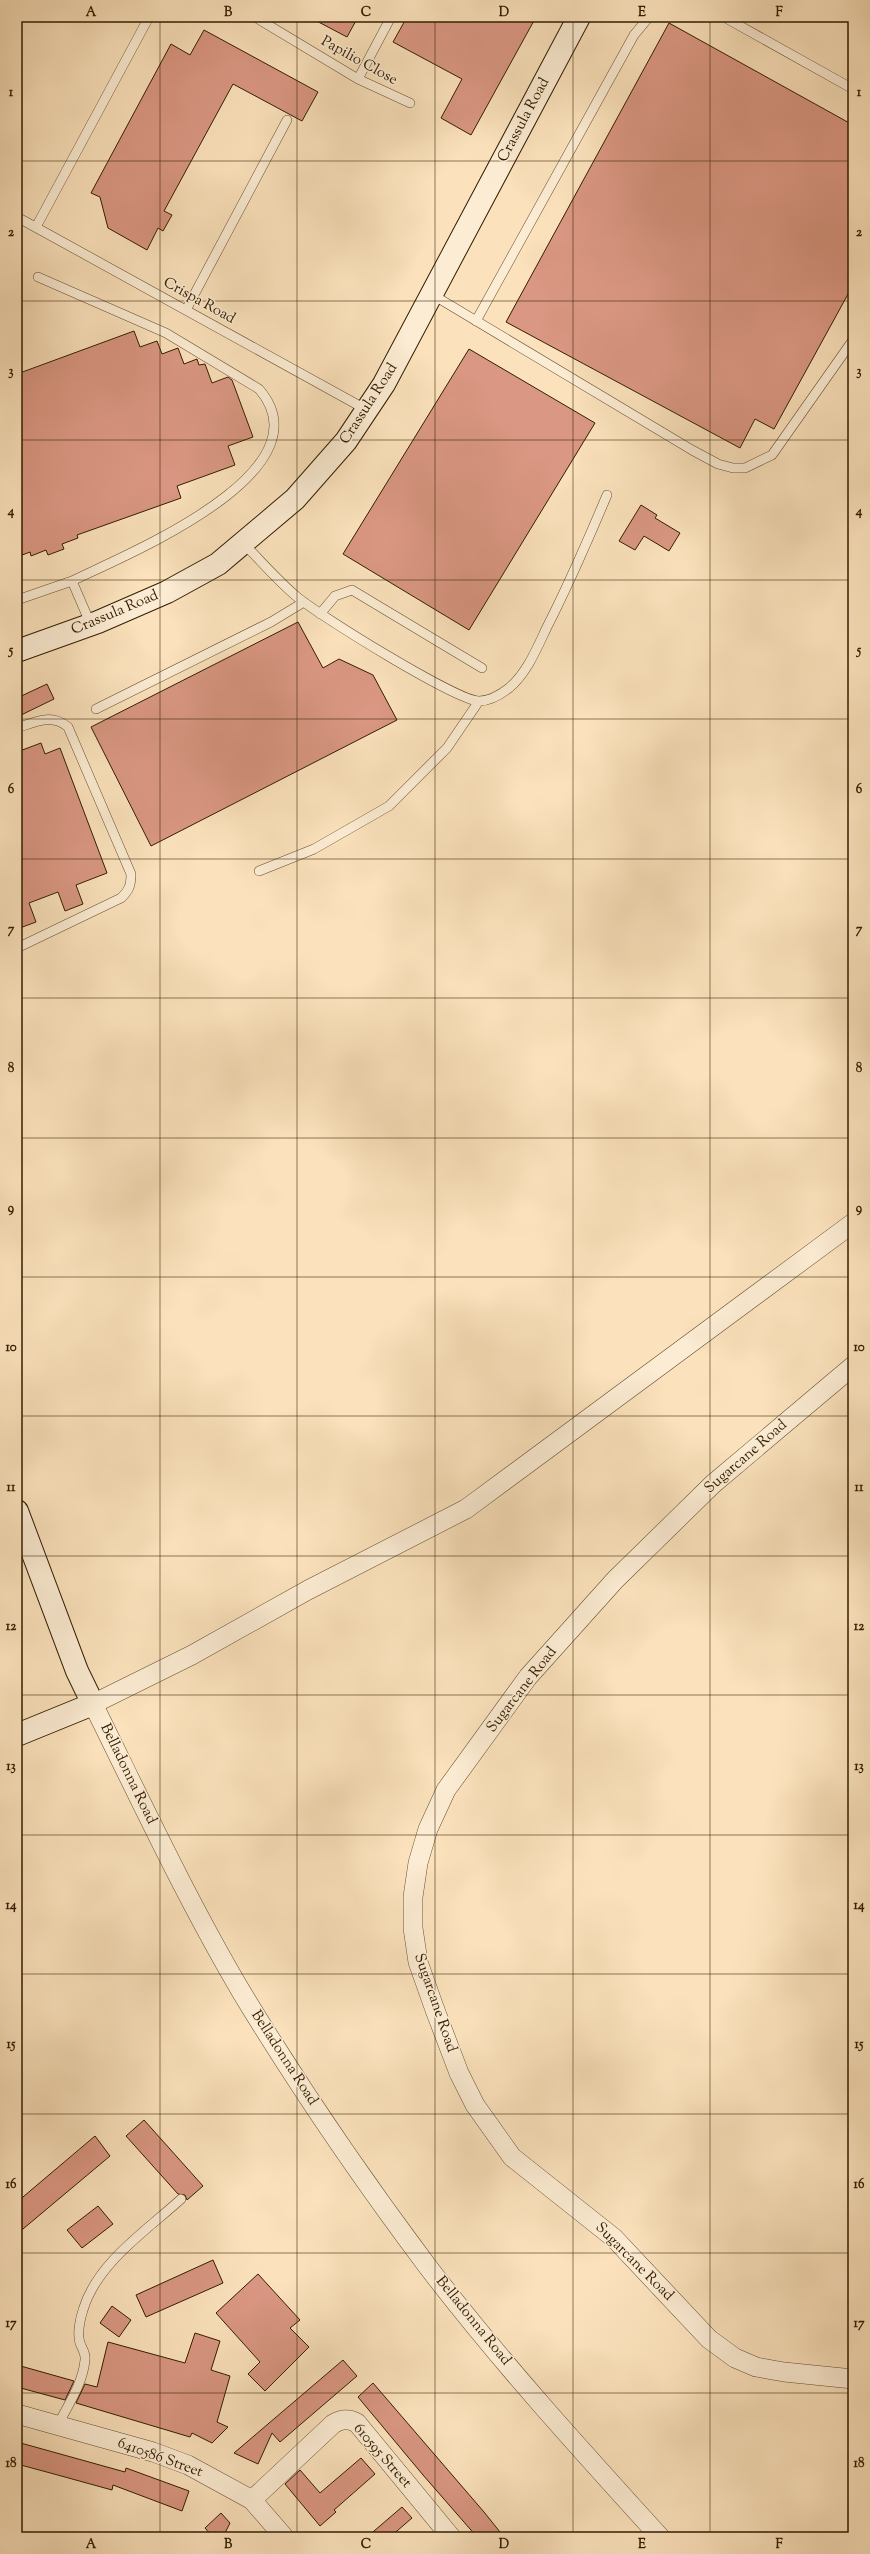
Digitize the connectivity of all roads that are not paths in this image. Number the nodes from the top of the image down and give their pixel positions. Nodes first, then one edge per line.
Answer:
1 (149, 17) edge
2 (255, 17) edge
3 (391, 17) edge
4 (579, 17) edge
5 (649, 17) edge
6 (724, 17) edge
7 (358, 78) junction
8 (853, 89) edge
9 (410, 103) dead end
10 (287, 120) dead end
11 (17, 217) edge
12 (36, 227) junction
13 (38, 277) dead end
14 (433, 295) junction
15 (186, 310) junction
16 (476, 321) junction
17 (853, 340) edge
18 (367, 410) junction
19 (607, 496) dead end
20 (243, 543) junction
21 (72, 581) junction
22 (17, 600) edge
23 (304, 602) junction
24 (320, 614) junction
25 (91, 625) junction
26 (17, 651) edge
27 (482, 668) dead end
28 (479, 701) junction
29 (96, 709) dead end
30 (17, 728) edge
31 (259, 871) dead end
32 (17, 948) edge
33 (853, 1223) edge
34 (853, 1366) edge
35 (17, 1511) edge
36 (93, 1704) junction
37 (17, 1735) edge
38 (181, 2199) dead end
39 (853, 2379) edge
40 (17, 2414) edge
41 (58, 2425) junction
42 (252, 2500) junction
43 (284, 2537) edge
44 (451, 2537) edge
45 (660, 2537) edge

1 - 12 lane
2 - 7 lane, Papilio Close
3 - 7 lane
4 - 14 street, Crassula Road
5 - 16 lane
6 - 8 lane
7 - 9 lane, Papilio Close
10 - 15 lane
11 - 12 lane, Crispa Road
12 - 15 lane, Crispa Road
13 - 21 lane
14 - 16 lane
14 - 18 street, Crassula Road
15 - 18 lane, Crispa Road
16 - 17 lane
18 - 20 street, Crassula Road
19 - 28 lane
20 - 23 lane
20 - 25 street, Crassula Road
21 - 22 lane
21 - 25 lane
23 - 24 lane
23 - 29 lane
24 - 27 lane
24 - 28 lane
25 - 26 street, Crassula Road
28 - 31 lane
30 - 32 lane
33 - 36 street
34 - 39 street, Sugarcane Road
35 - 36 street, Belladonna Road
36 - 37 street
36 - 45 street, Belladonna Road
38 - 41 lane
40 - 41 street, 6410586 Street
41 - 42 street, 6410586 Street
42 - 43 street, 6410586 Street
42 - 44 street, 610595 Street

